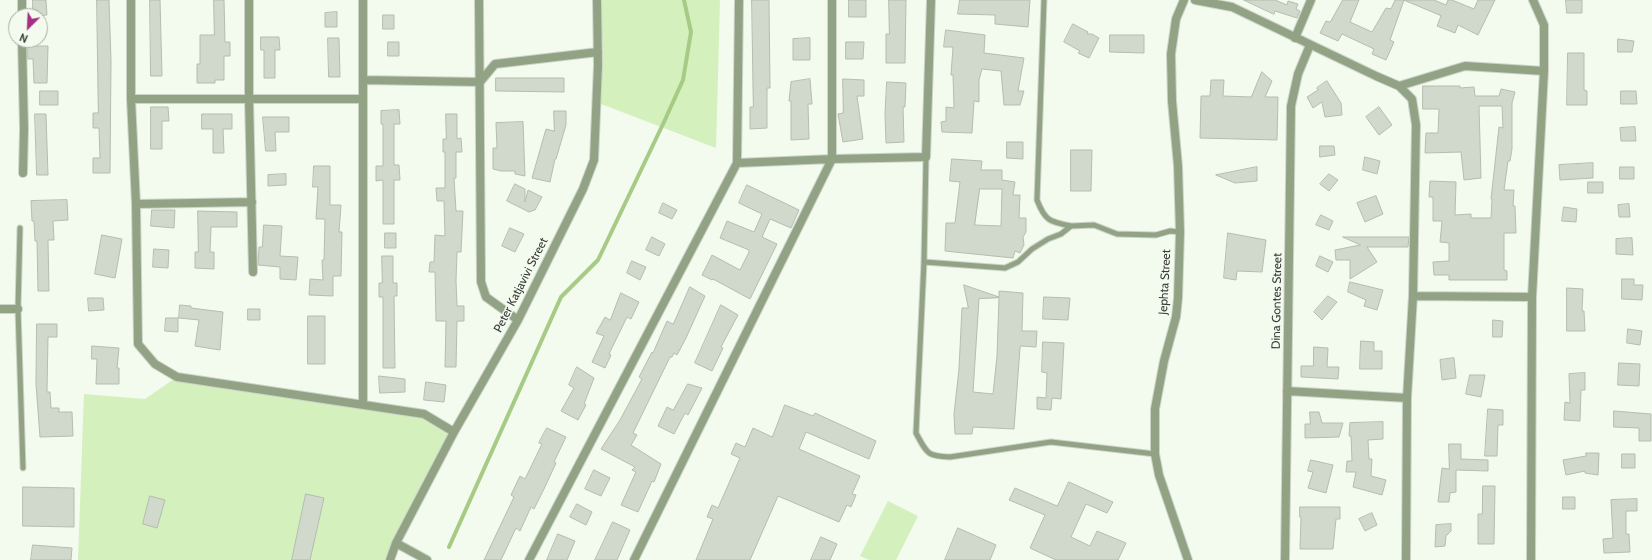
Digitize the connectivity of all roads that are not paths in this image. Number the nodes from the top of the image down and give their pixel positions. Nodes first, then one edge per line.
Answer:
1 (130, 0) edge
2 (249, 0) edge
3 (363, 0) edge
4 (479, 0) edge
5 (597, 0) edge
6 (740, 0) edge
7 (832, 0) edge
8 (932, 0) edge
9 (1044, 0) edge
10 (1184, 0) edge
11 (1195, 0) edge
12 (1311, 0) edge
13 (1533, 0) edge
14 (1295, 38) junction
15 (1310, 45) junction
16 (22, 48) edge
17 (598, 52) junction
18 (1544, 71) junction
19 (363, 80) junction
20 (480, 82) junction
21 (1399, 86) junction
22 (131, 99) junction
23 (249, 99) junction
24 (363, 99) junction
25 (926, 157) junction
26 (832, 159) junction
27 (737, 163) junction
28 (23, 173) dead end
29 (252, 202) junction
30 (136, 204) junction
31 (1071, 226) junction
32 (20, 228) dead end
33 (1180, 232) junction
34 (924, 262) junction
35 (253, 272) dead end
36 (1413, 296) junction
37 (1532, 297) junction
38 (0, 309) edge
39 (18, 309) junction
40 (518, 320) junction
41 (1287, 391) junction
42 (1407, 398) junction
43 (363, 404) junction
44 (454, 432) junction
45 (1155, 454) junction
46 (23, 468) dead end
47 (396, 542) junction
48 (390, 560) edge
49 (427, 560) edge
50 (529, 560) edge
51 (634, 560) edge
52 (1188, 560) edge
53 (1285, 560) edge
54 (1406, 560) edge
55 (1531, 560) edge

1 - 22 street
2 - 23 street
3 - 19 street
4 - 20 street
5 - 17 street, Peter Katjavivi Street
6 - 27 street
7 - 26 street
8 - 25 street
9 - 31 lane
10 - 33 street, Jephta Street
11 - 14 street
12 - 14 street
13 - 18 street
14 - 15 street
15 - 21 street
15 - 41 street, Dina Gontes Street
16 - 28 street
17 - 20 street
17 - 40 street, Peter Katjavivi Street
18 - 21 street
18 - 37 street
19 - 20 street
19 - 24 street
20 - 40 street
21 - 36 street
22 - 23 street
22 - 30 street
23 - 24 street
23 - 29 street
24 - 43 street
25 - 26 street
25 - 34 lane
26 - 27 street
26 - 51 street
27 - 50 street
29 - 30 street
29 - 35 street
30 - 43 street
31 - 33 lane
31 - 34 lane
32 - 39 lane
33 - 45 street, Jephta Street
34 - 45 lane
36 - 37 street
36 - 42 street
37 - 55 street
38 - 39 street
39 - 46 lane
40 - 44 street, Peter Katjavivi Street
41 - 42 street
41 - 53 street, Dina Gontes Street
42 - 54 street
43 - 44 street
44 - 47 street, Peter Katjavivi Street
45 - 52 street, Jephta Street
47 - 48 street, Peter Katjavivi Street
47 - 49 street

